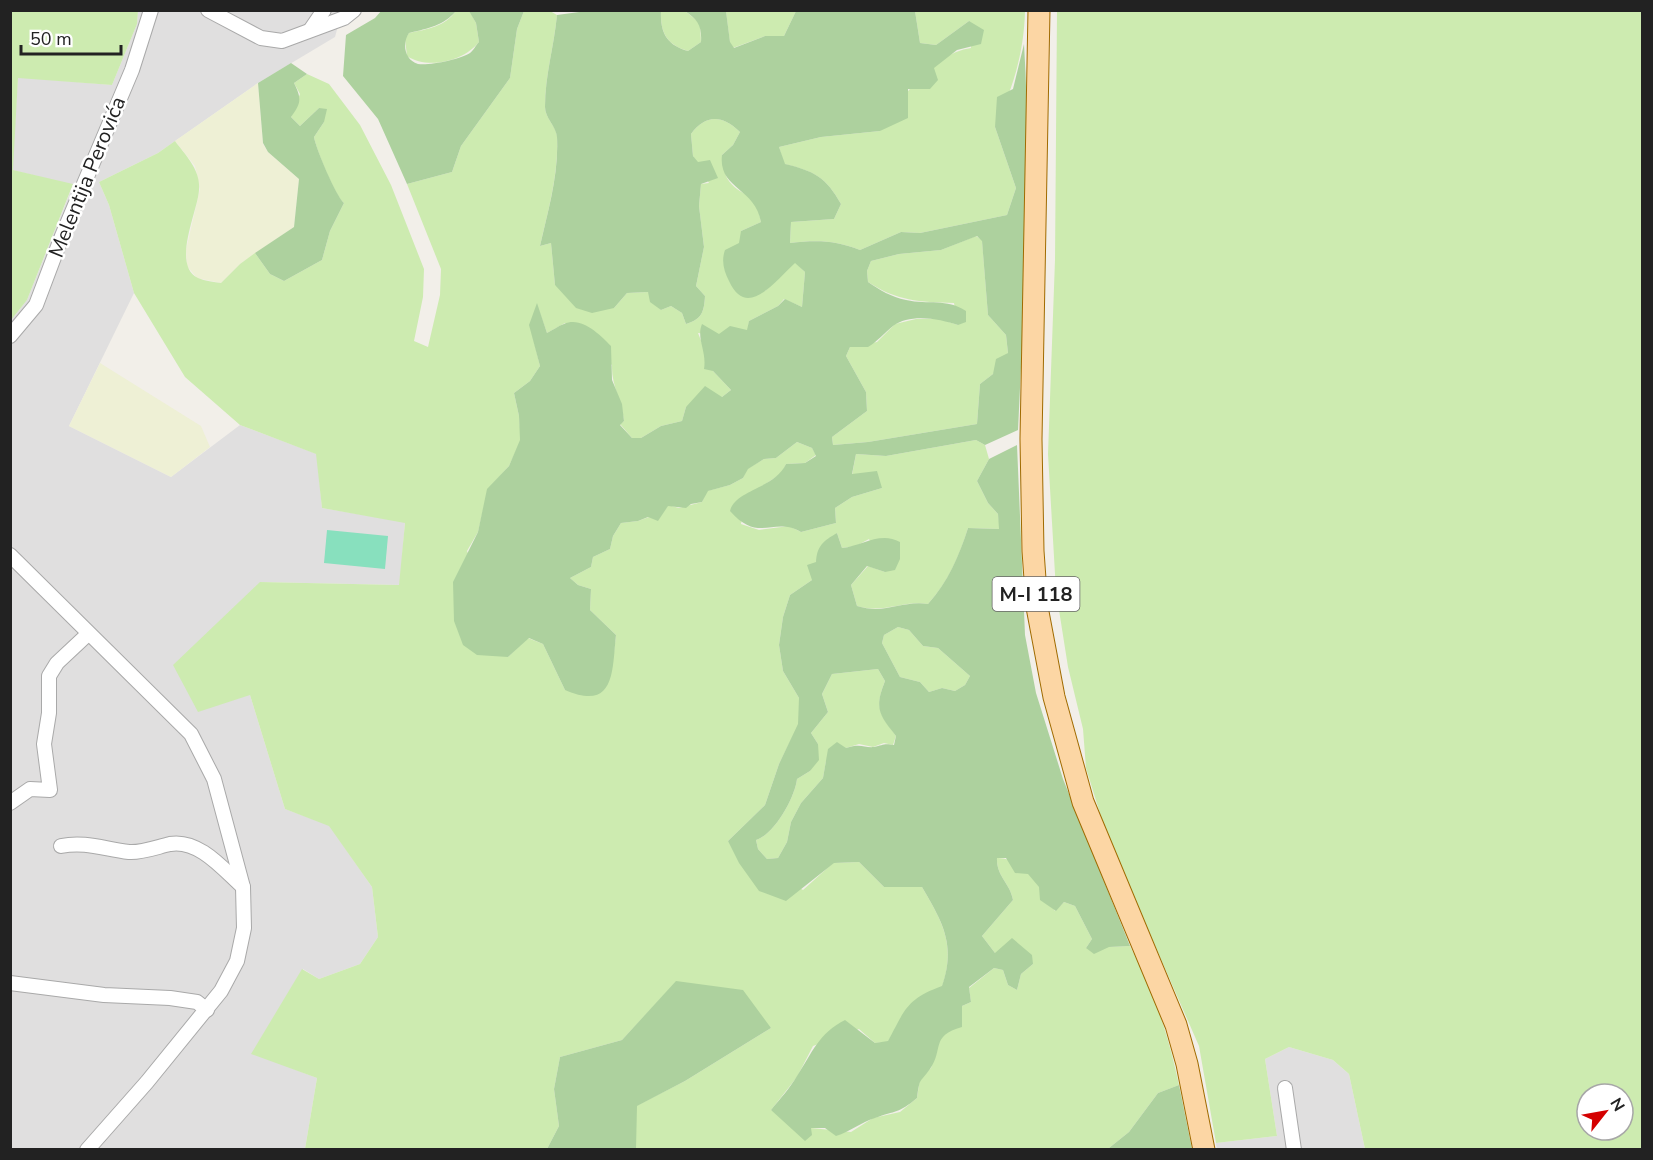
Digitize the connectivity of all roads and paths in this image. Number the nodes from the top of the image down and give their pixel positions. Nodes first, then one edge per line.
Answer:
1 (151, 10) edge
2 (208, 10) edge
3 (324, 10) edge
4 (354, 10) edge
5 (1039, 10) edge
6 (311, 29) junction
7 (10, 336) edge
8 (10, 555) edge
9 (88, 634) junction
10 (10, 803) edge
11 (61, 846) dead end
12 (243, 887) junction
13 (10, 983) edge
14 (207, 1010) junction
15 (1285, 1088) dead end
16 (87, 1149) edge
17 (1204, 1149) edge
18 (1294, 1149) edge

1 - 7 street, Melentija Perovića
2 - 6 street
3 - 6 street
4 - 6 street
5 - 17 main road, M-I 118
8 - 9 street
9 - 10 street
9 - 12 street
11 - 12 street
12 - 14 street
13 - 14 street
14 - 16 street
15 - 18 street

